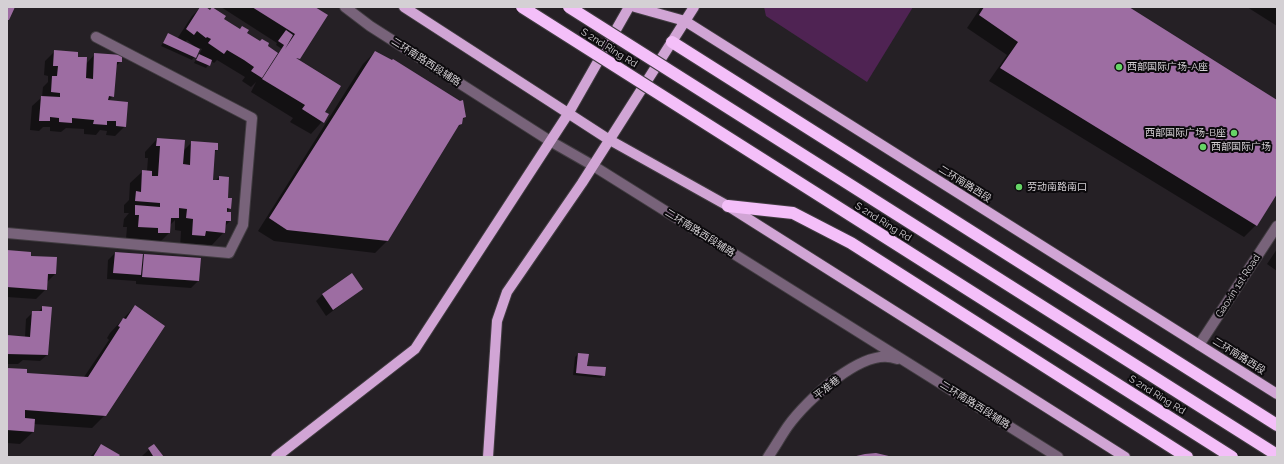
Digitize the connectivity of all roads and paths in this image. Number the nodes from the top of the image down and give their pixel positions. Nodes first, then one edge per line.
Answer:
1 (345, 7) edge
2 (404, 7) edge
3 (522, 7) edge
4 (569, 7) edge
5 (629, 7) edge
6 (635, 7) edge
7 (694, 7) edge
8 (685, 21) junction
9 (96, 37) dead end
10 (672, 42) junction
11 (568, 114) junction
12 (608, 139) junction
13 (550, 141) junction
14 (592, 165) junction
15 (728, 206) junction
16 (1277, 226) edge
17 (7, 233) edge
18 (1199, 345) junction
19 (909, 364) junction
20 (1277, 394) edge
21 (1277, 425) edge
22 (1277, 455) edge
23 (276, 457) edge
24 (488, 457) edge
25 (768, 457) edge
26 (1058, 457) edge
27 (1126, 457) edge
28 (1187, 457) edge
29 (1232, 457) edge

1 - 13 street, 二环南路西段辅路
2 - 11 main road
3 - 29 highway, S 2nd Ring Rd, bridge
4 - 22 highway, S 2nd Ring Rd, bridge
5 - 11 main road
6 - 8 main road, 二环南路西段
7 - 8 main road
8 - 10 main road
8 - 18 main road, 二环南路西段
9 - 17 street
10 - 12 main road
10 - 21 highway
11 - 12 main road
11 - 13 main road
12 - 14 main road
12 - 15 main road
13 - 14 street, 二环南路西段辅路
13 - 23 main road
14 - 19 street, 二环南路西段辅路
14 - 24 main road
15 - 27 main road
15 - 28 highway
16 - 18 street, Gaoxin 1st Road
18 - 20 main road, 二环南路西段
19 - 25 street, 平准巷
19 - 26 street, 二环南路西段辅路

